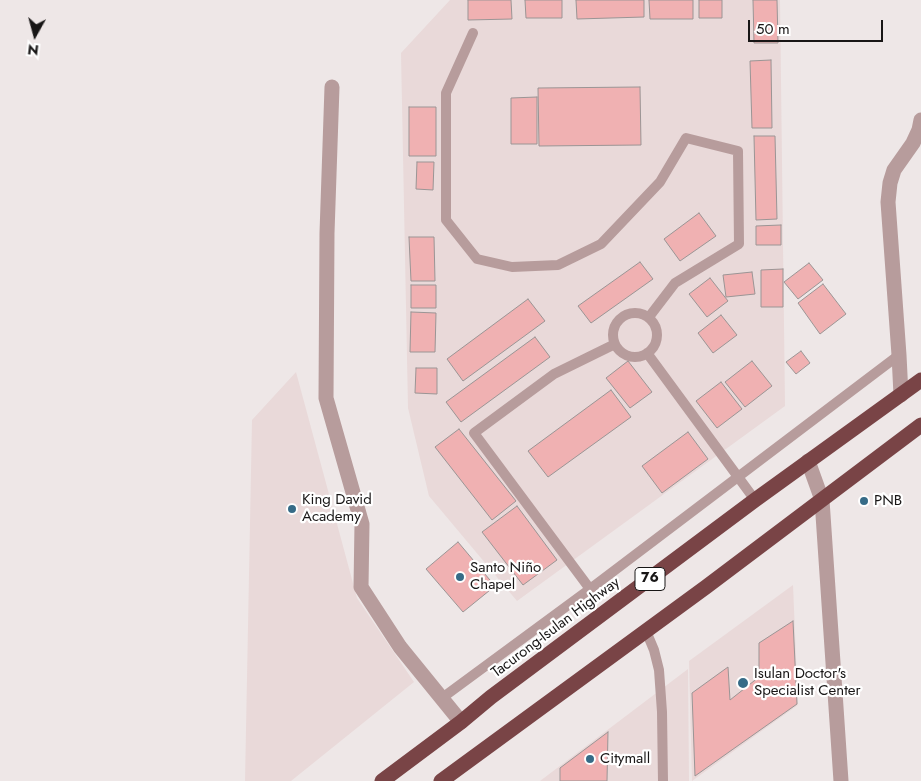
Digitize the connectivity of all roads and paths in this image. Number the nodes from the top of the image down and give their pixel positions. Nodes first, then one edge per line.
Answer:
1 (473, 33) dead end
2 (332, 87) dead end
3 (921, 120) edge
4 (649, 318) junction
5 (615, 344) junction
6 (648, 353) junction
7 (899, 355) junction
8 (921, 380) edge
9 (901, 395) junction
10 (921, 425) edge
11 (808, 461) junction
12 (738, 477) junction
13 (755, 500) junction
14 (822, 500) junction
15 (590, 589) junction
16 (646, 631) junction
17 (442, 698) junction
18 (461, 722) junction
19 (382, 781) edge
20 (441, 781) edge
21 (663, 781) edge
22 (841, 781) edge

1 - 4 lane
2 - 17 street
3 - 7 street
4 - 5 lane
4 - 6 lane
5 - 6 lane
5 - 15 lane
6 - 12 lane
7 - 9 street
7 - 12 lane
8 - 9 highway, Tacurong-Isulan Highway / 76
9 - 11 highway, Tacurong-Isulan Highway / 76
10 - 14 highway, 76
11 - 13 highway, Tacurong-Isulan Highway / 76
11 - 14 street
12 - 13 lane
12 - 15 lane
13 - 18 highway, Tacurong-Isulan Highway / 76
14 - 16 highway, 76
14 - 22 street
15 - 17 lane
16 - 20 highway, 76
16 - 21 lane
17 - 18 street
18 - 19 highway, Tacurong-Isulan Highway / 76

